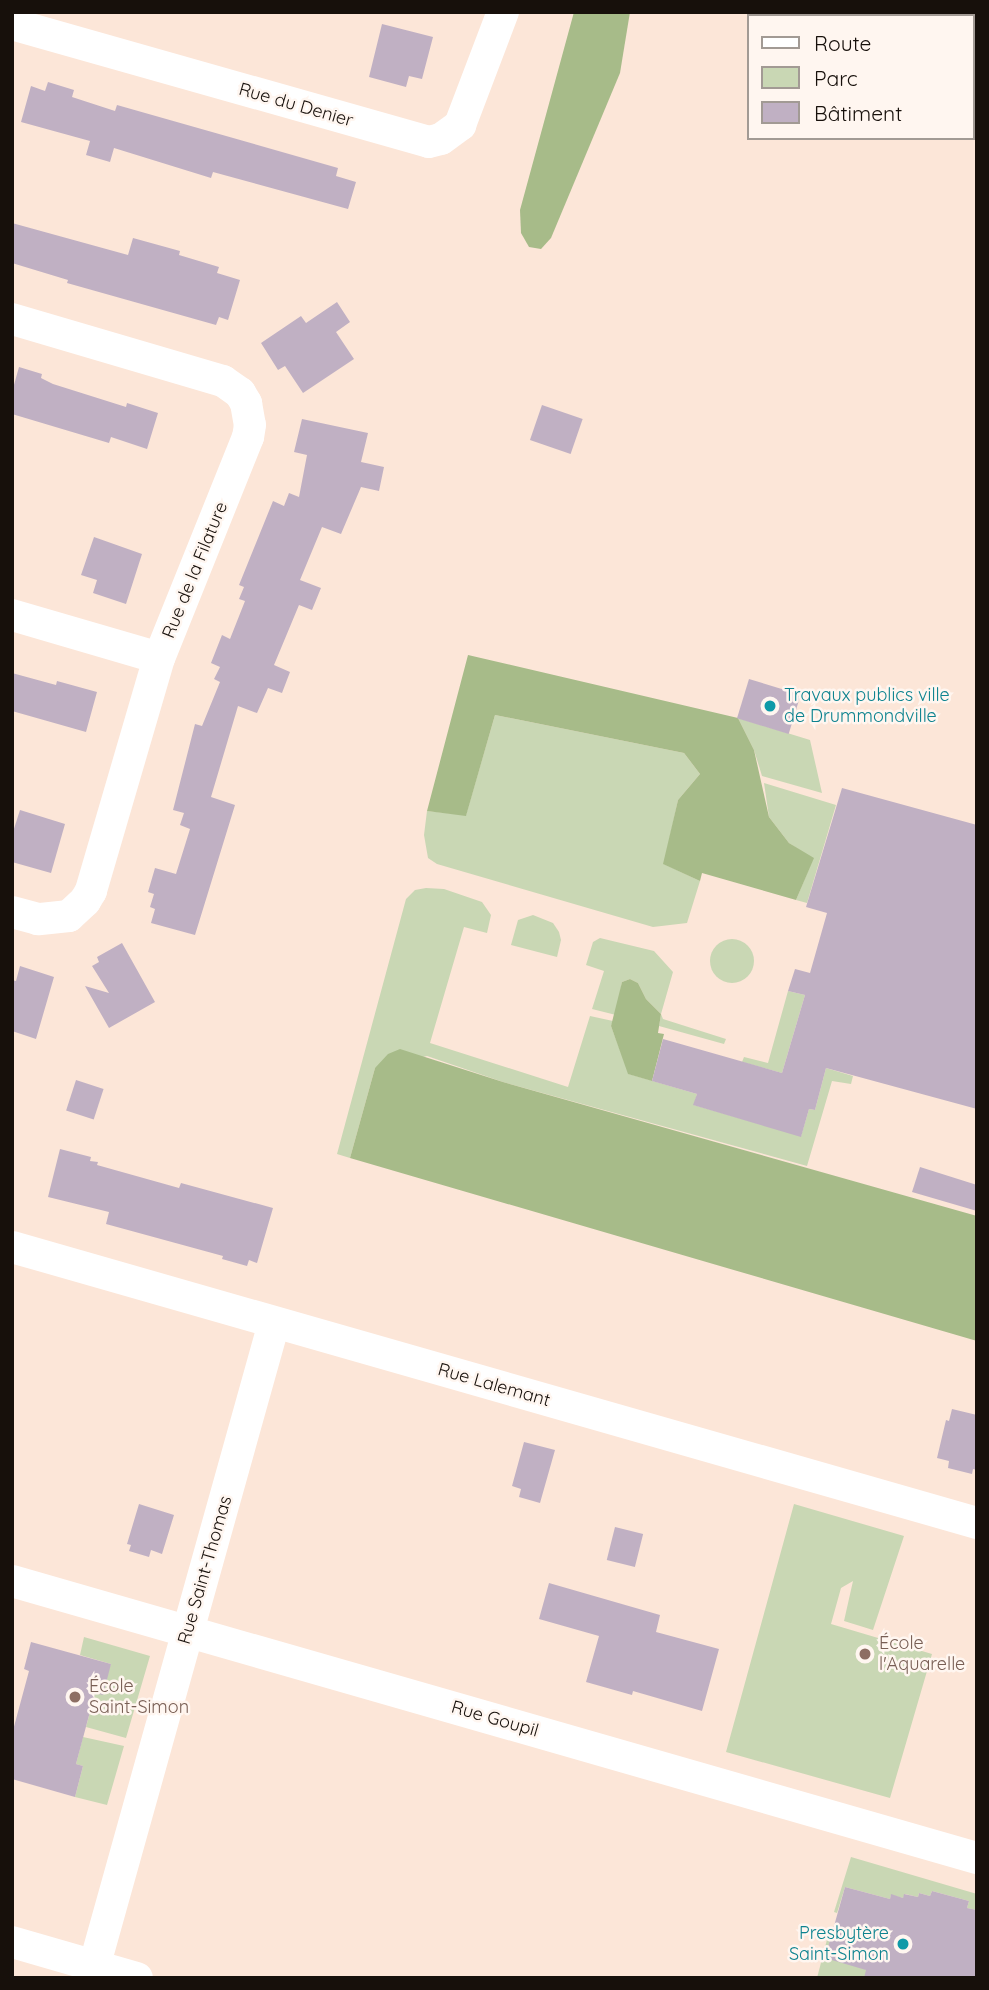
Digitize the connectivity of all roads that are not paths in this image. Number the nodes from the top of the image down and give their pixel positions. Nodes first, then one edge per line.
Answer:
1 (503, 12) edge
2 (12, 24) edge
3 (12, 318) edge
4 (12, 615) edge
5 (159, 658) junction
6 (12, 912) edge
7 (12, 1247) edge
8 (274, 1324) junction
9 (977, 1523) edge
10 (12, 1581) edge
11 (188, 1631) junction
12 (977, 1858) edge
13 (12, 1942) edge
14 (92, 1972) edge
15 (137, 1978) edge

1 - 2 street, Rue du Denier
3 - 5 street, Rue de la Filature
4 - 5 street
5 - 6 street, Rue de la Filature
7 - 8 street, Rue Lalemant
8 - 9 street, Rue Lalemant
8 - 11 street, Rue Saint-Thomas
10 - 11 street, Rue Goupil
11 - 12 street, Rue Goupil
11 - 14 street, Rue Saint-Thomas
13 - 14 street
14 - 15 street

